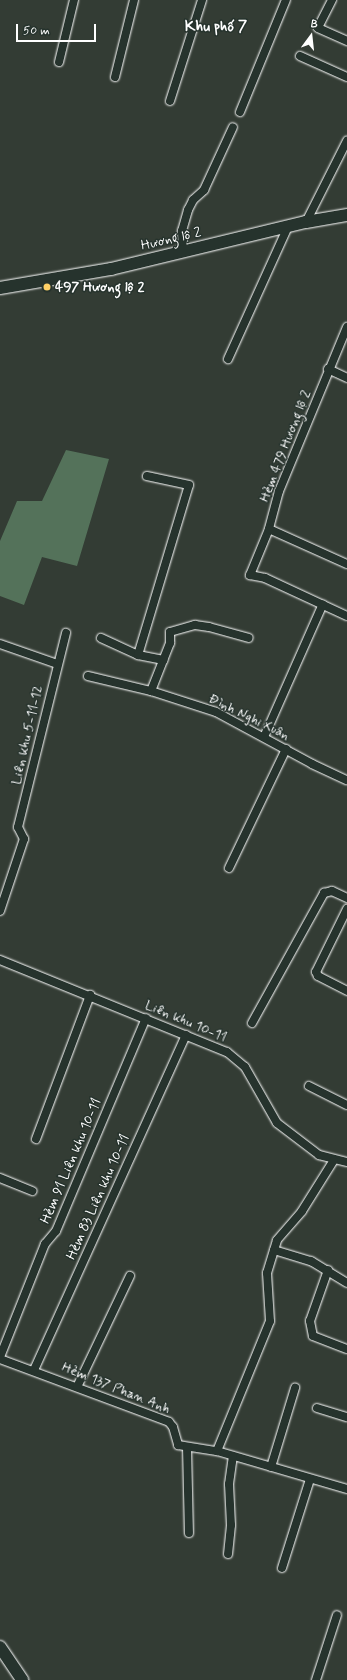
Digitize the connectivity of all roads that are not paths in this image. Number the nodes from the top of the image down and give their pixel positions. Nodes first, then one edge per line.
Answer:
1 (74, 0) edge
2 (134, 0) edge
3 (202, 0) edge
4 (286, 0) edge
5 (332, 0) edge
6 (347, 41) edge
7 (300, 56) dead end
8 (59, 62) dead end
9 (115, 77) dead end
10 (347, 77) edge
11 (170, 101) dead end
12 (240, 112) dead end
13 (233, 127) dead end
14 (347, 141) edge
15 (347, 215) edge
16 (306, 222) junction
17 (288, 227) junction
18 (183, 252) junction
19 (0, 288) edge
20 (347, 327) edge
21 (228, 359) dead end
22 (328, 369) junction
23 (347, 378) edge
24 (147, 476) dead end
25 (269, 529) junction
26 (347, 564) edge
27 (323, 604) junction
28 (347, 616) edge
29 (66, 633) dead end
30 (101, 638) dead end
31 (249, 638) dead end
32 (0, 644) edge
33 (138, 655) junction
34 (164, 660) junction
35 (57, 664) junction
36 (88, 676) dead end
37 (152, 691) junction
38 (264, 737) junction
39 (286, 749) junction
40 (347, 780) edge
41 (229, 868) dead end
42 (347, 898) edge
43 (347, 909) edge
44 (0, 911) edge
45 (0, 960) edge
46 (347, 991) edge
47 (90, 995) junction
48 (146, 1018) junction
49 (252, 1023) dead end
50 (186, 1035) junction
51 (309, 1086) dead end
52 (347, 1105) edge
53 (36, 1139) dead end
54 (334, 1160) junction
55 (347, 1162) edge
56 (0, 1178) edge
57 (32, 1191) dead end
58 (274, 1250) junction
59 (328, 1270) junction
60 (130, 1276) dead end
61 (347, 1283) edge
62 (347, 1349) edge
63 (0, 1358) edge
64 (34, 1370) junction
65 (77, 1387) junction
66 (295, 1388) dead end
67 (317, 1408) dead end
68 (347, 1417) edge
69 (188, 1447) junction
70 (217, 1451) junction
71 (233, 1456) junction
72 (271, 1467) junction
73 (310, 1479) junction
74 (347, 1489) edge
75 (189, 1533) dead end
76 (228, 1554) dead end
77 (282, 1568) dead end
78 (337, 1615) dead end
79 (0, 1646) edge
80 (22, 1680) edge
81 (316, 1680) edge

1 - 8 street
2 - 9 street
3 - 11 street
4 - 12 street
5 - 6 street
7 - 10 street
13 - 18 street
14 - 16 street
15 - 16 main road, Hương lộ 2
16 - 17 main road, Hương lộ 2
17 - 18 main road, Hương lộ 2
17 - 21 street
18 - 19 main road, Hương lộ 2
20 - 22 street, Hẻm 479 Hương lộ 2
22 - 23 street
22 - 25 street, Hẻm 479 Hương lộ 2
24 - 33 street
25 - 26 street
25 - 27 street, Hẻm 479 Hương lộ 2
27 - 28 street
27 - 38 street
29 - 35 street, Liên khu 5-11-12
30 - 33 street
31 - 34 street
32 - 35 street
33 - 34 street
34 - 37 street
35 - 44 street, Liên khu 5-11-12
36 - 37 street, Đình Nghi Xuân
37 - 38 street, Đình Nghi Xuân
38 - 39 street, Đình Nghi Xuân
39 - 40 street, Đình Nghi Xuân
39 - 41 street
42 - 49 street
43 - 46 street
45 - 47 street, Liên khu 10-11
47 - 48 street, Liên khu 10-11
47 - 53 street
48 - 50 street, Liên khu 10-11
48 - 63 street, Hẻm 91 Liên khu 10-11
50 - 54 street, Liên khu 10-11
50 - 64 street, Hẻm 83 Liên khu 10-11
51 - 52 street
54 - 55 street, Liên khu 10-11
54 - 58 street
56 - 57 street
58 - 59 street
58 - 70 street
59 - 61 street
59 - 62 street
60 - 65 street
63 - 64 street, Hẻm 137 Phan Anh
64 - 65 street, Hẻm 137 Phan Anh
65 - 69 street, Hẻm 137 Phan Anh
66 - 72 street
67 - 68 street
69 - 70 street
69 - 75 street
70 - 71 street
71 - 72 street
71 - 76 street
72 - 73 street
73 - 74 street
73 - 77 street
78 - 81 street
79 - 80 main road

